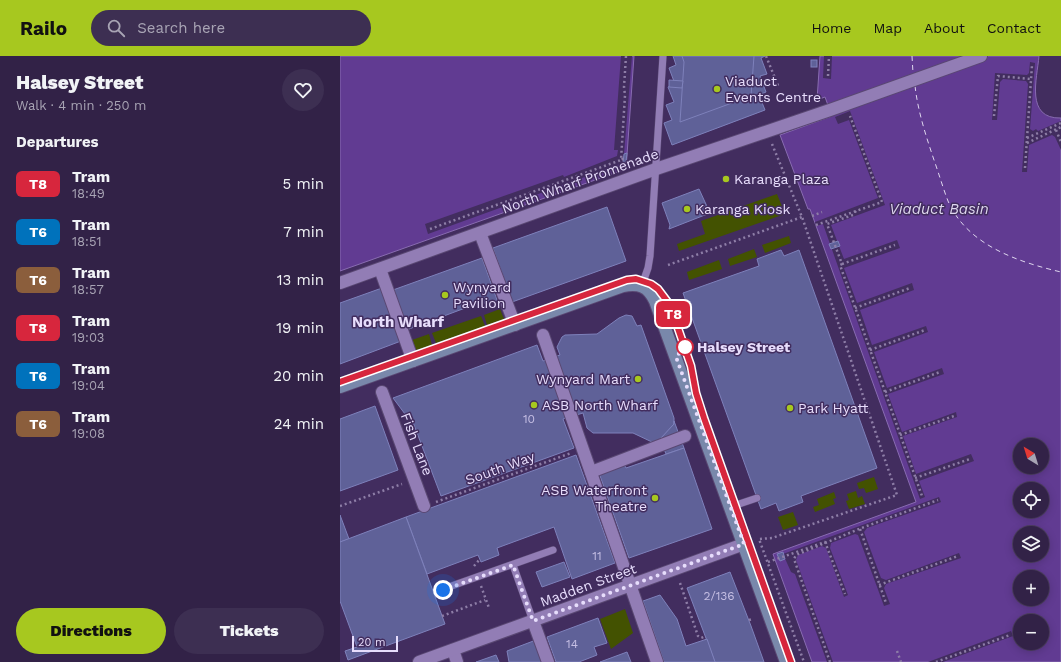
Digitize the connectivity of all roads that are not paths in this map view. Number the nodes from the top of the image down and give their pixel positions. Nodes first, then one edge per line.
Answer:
1 (663, 56) edge
2 (981, 56) edge
3 (656, 169) junction
4 (480, 233) junction
5 (380, 269) junction
6 (340, 284) edge
7 (642, 285) junction
8 (515, 325) junction
9 (543, 335) dead end
10 (413, 361) junction
11 (341, 384) edge
12 (382, 392) dead end
13 (685, 436) dead end
14 (592, 472) junction
15 (757, 498) dead end
16 (424, 506) road end
17 (730, 507) junction
18 (744, 544) junction
19 (552, 550) dead end
20 (513, 565) junction
21 (631, 585) junction
22 (443, 590) dead end
23 (533, 621) junction
24 (453, 650) junction
25 (419, 662) edge
26 (457, 662) edge
27 (548, 662) edge
28 (657, 662) edge
29 (786, 662) edge

1 - 3 lane
2 - 3 street, North Wharf Promenade
3 - 4 street, North Wharf Promenade
3 - 7 lane
4 - 5 street, North Wharf Promenade
4 - 8 street
5 - 6 street, North Wharf Promenade
5 - 10 street
7 - 8 main road
7 - 17 main road
8 - 10 main road
9 - 14 street
10 - 11 main road
12 - 16 street, Fish Lane
13 - 14 street
14 - 21 street
15 - 17 lane
17 - 18 main road
18 - 21 street, Madden Street
18 - 29 main road
19 - 20 lane
20 - 22 lane
20 - 23 lane
21 - 23 street, Madden Street
21 - 28 street
23 - 24 street, Madden Street
23 - 27 street
24 - 25 street, Madden Street
24 - 26 street

